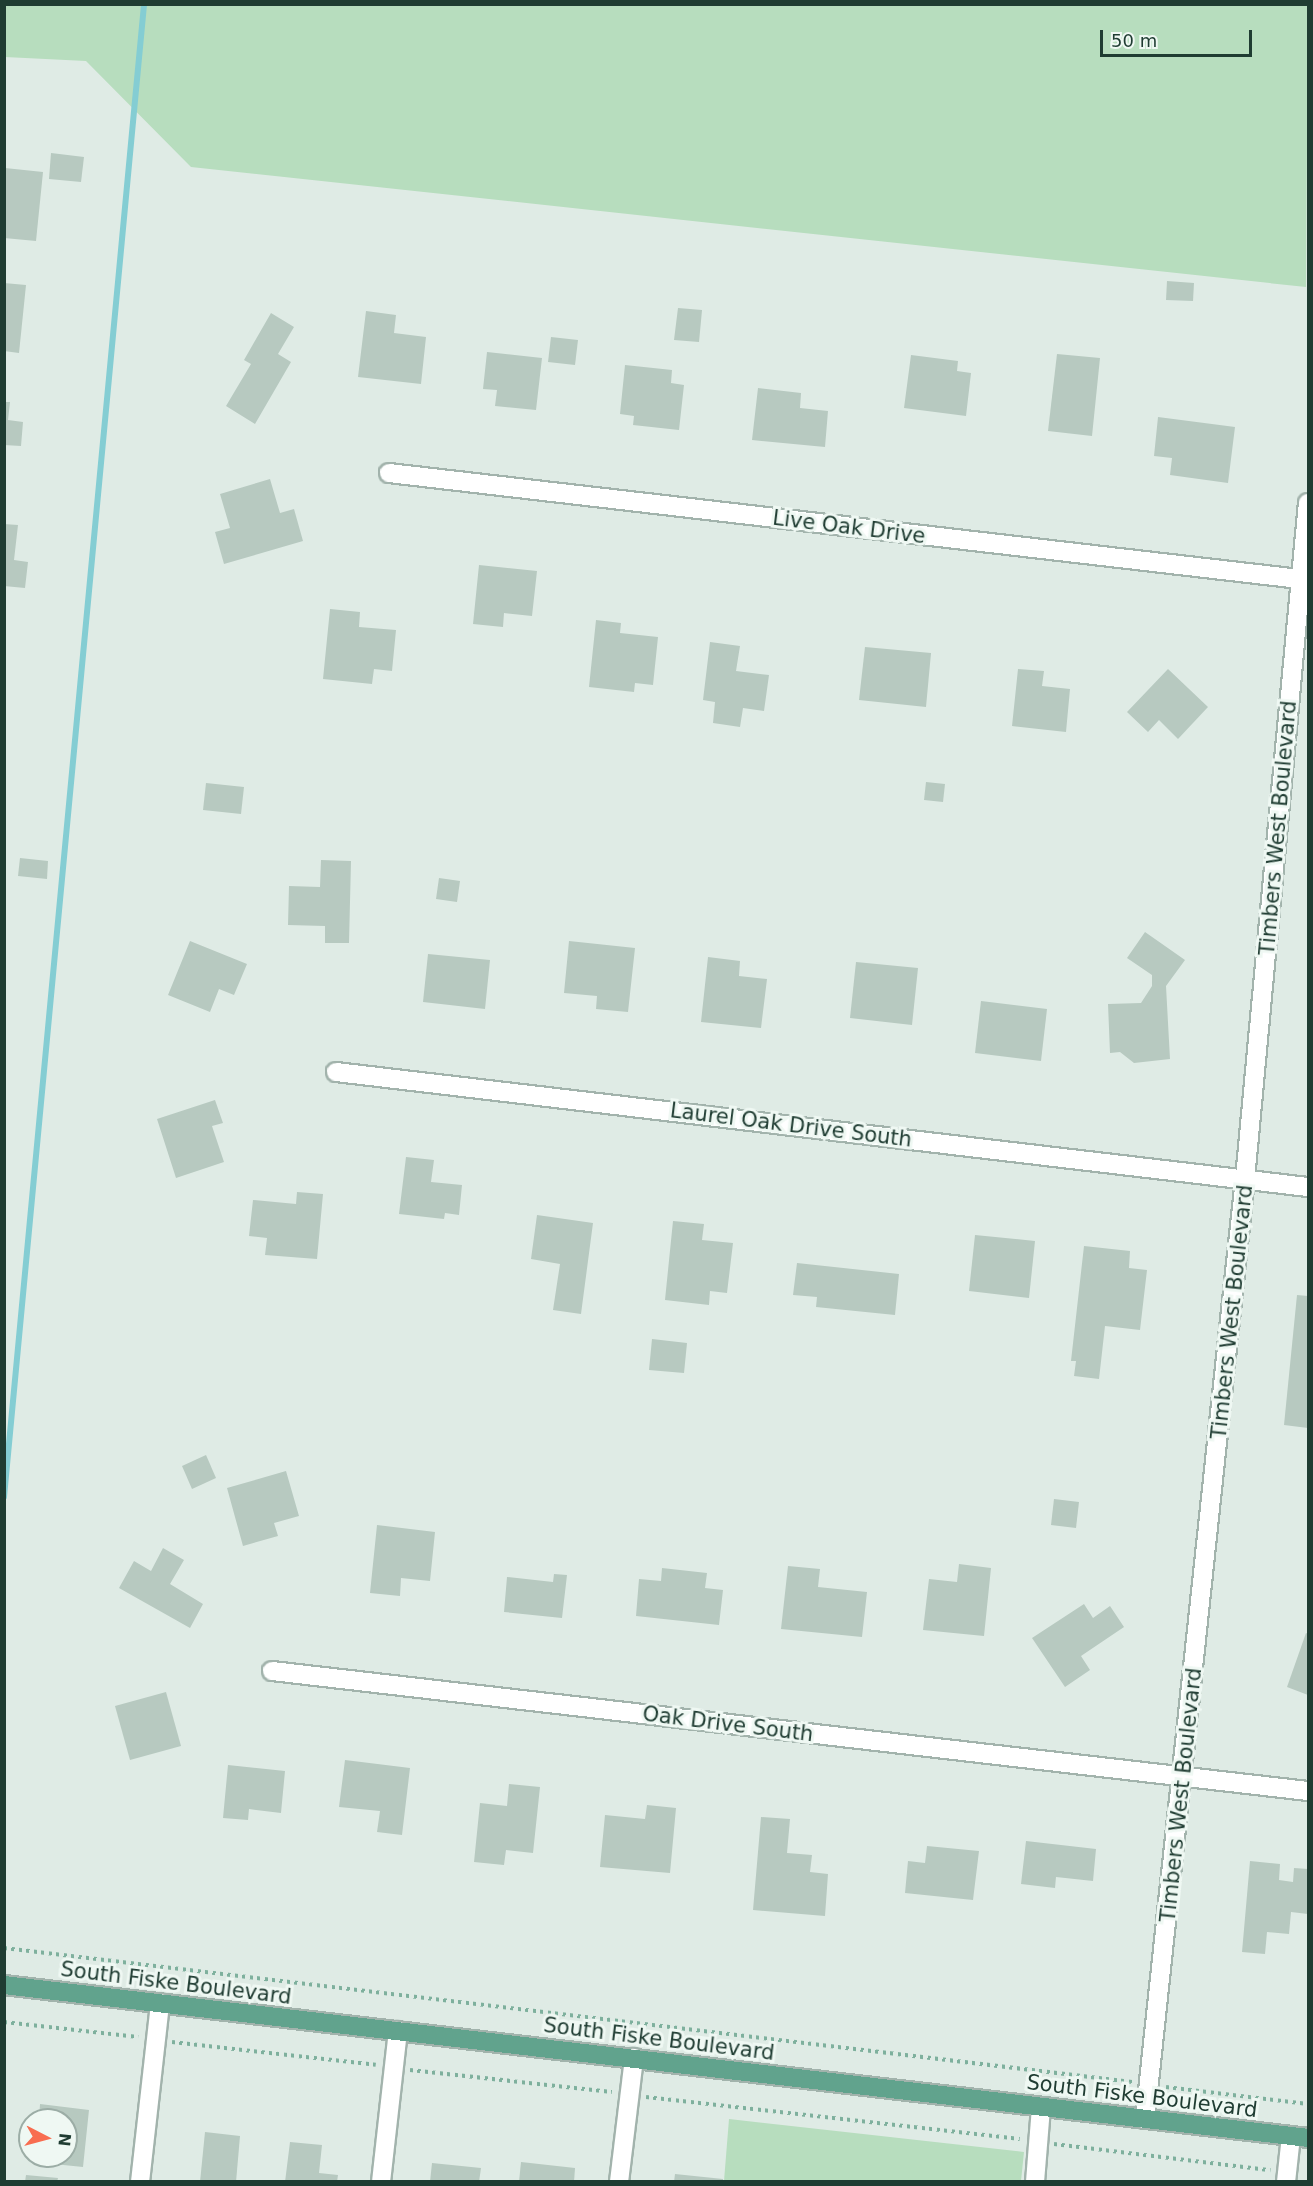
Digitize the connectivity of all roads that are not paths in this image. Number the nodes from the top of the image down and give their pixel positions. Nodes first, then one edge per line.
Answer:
1 (389, 473) dead end
2 (1308, 503) edge
3 (1304, 580) edge
4 (336, 1072) dead end
5 (1245, 1179) junction
6 (1308, 1186) edge
7 (272, 1671) dead end
8 (1184, 1776) junction
9 (1308, 1791) edge
10 (4, 1985) edge
11 (160, 2003) junction
12 (398, 2031) junction
13 (633, 2058) junction
14 (1041, 2107) junction
15 (1145, 2119) junction
16 (1300, 2137) edge
17 (1287, 2177) edge
18 (140, 2181) edge
19 (381, 2181) edge
20 (619, 2181) edge
21 (1035, 2181) edge

1 - 3 street, Live Oak Drive
2 - 3 street, Timbers West Boulevard
3 - 5 street, Timbers West Boulevard
4 - 5 street, Laurel Oak Drive South
5 - 6 street, Laurel Oak Drive South
5 - 8 street, Timbers West Boulevard
7 - 8 street, Oak Drive South
8 - 9 street, Oak Drive South
8 - 15 street, Timbers West Boulevard
10 - 11 main road, South Fiske Boulevard
11 - 12 main road, South Fiske Boulevard
11 - 18 street
12 - 13 main road, South Fiske Boulevard
12 - 19 street
13 - 14 main road, South Fiske Boulevard
13 - 20 street
14 - 15 main road, South Fiske Boulevard
14 - 21 street
15 - 16 main road, South Fiske Boulevard
16 - 17 street

